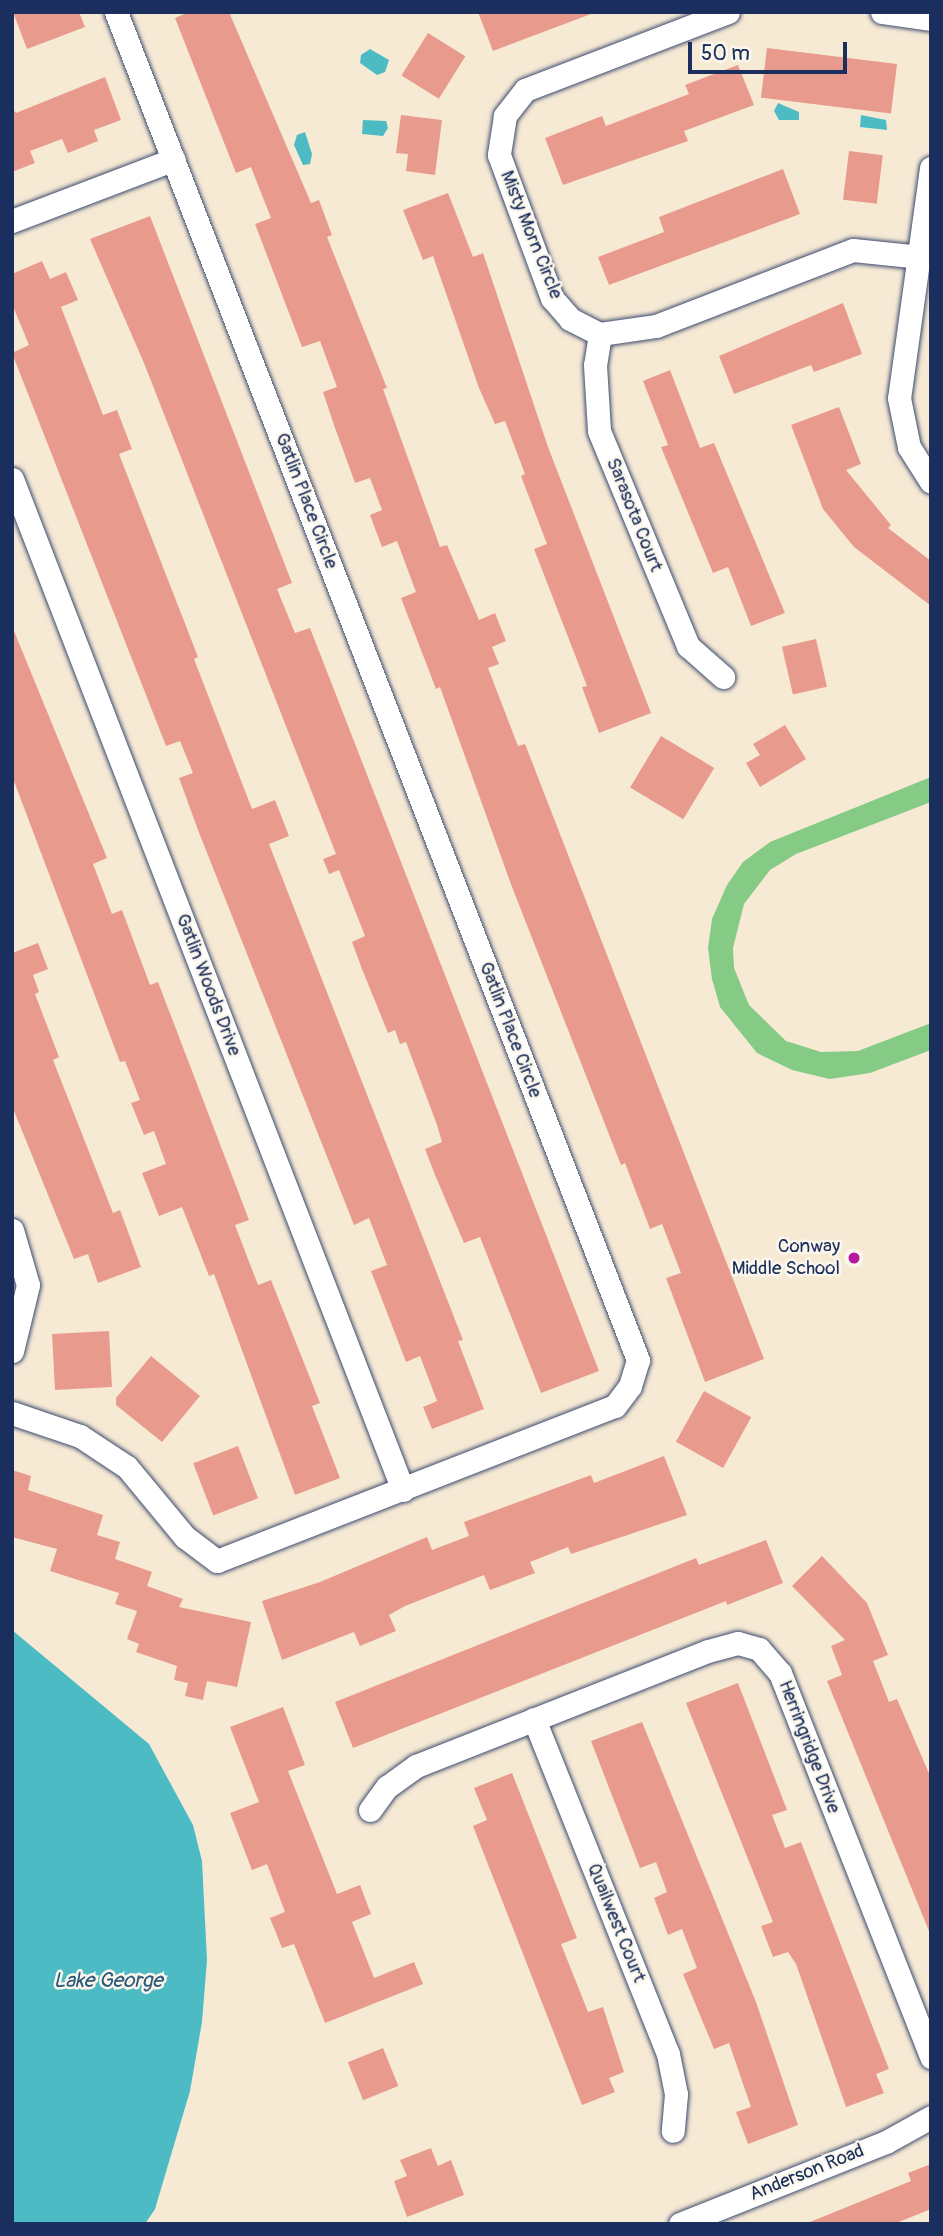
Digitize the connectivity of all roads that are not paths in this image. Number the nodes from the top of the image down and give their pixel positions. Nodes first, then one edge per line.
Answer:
1 (116, 12) edge
2 (728, 12) edge
3 (881, 12) edge
4 (931, 19) edge
5 (174, 159) junction
6 (931, 168) edge
7 (12, 221) edge
8 (924, 257) edge
9 (600, 334) junction
10 (12, 479) edge
11 (931, 482) edge
12 (723, 677) dead end
13 (12, 1230) edge
14 (12, 1351) edge
15 (12, 1413) edge
16 (403, 1490) junction
17 (534, 1720) junction
18 (370, 1810) dead end
19 (931, 2057) edge
20 (931, 2117) edge
21 (673, 2131) dead end
22 (680, 2224) edge

1 - 5 street, Gatlin Place Circle
2 - 9 street, Misty Morn Circle
3 - 4 street
5 - 7 street
5 - 16 street, Gatlin Place Circle
6 - 8 street
8 - 9 street
8 - 11 street
9 - 12 street, Sarasota Court
10 - 16 street, Gatlin Woods Drive
13 - 14 street
15 - 16 street, Gatlin Place Circle
17 - 18 street, Herringridge Drive
17 - 19 street, Herringridge Drive
17 - 21 street, Quailwest Court
20 - 22 street, Anderson Road

